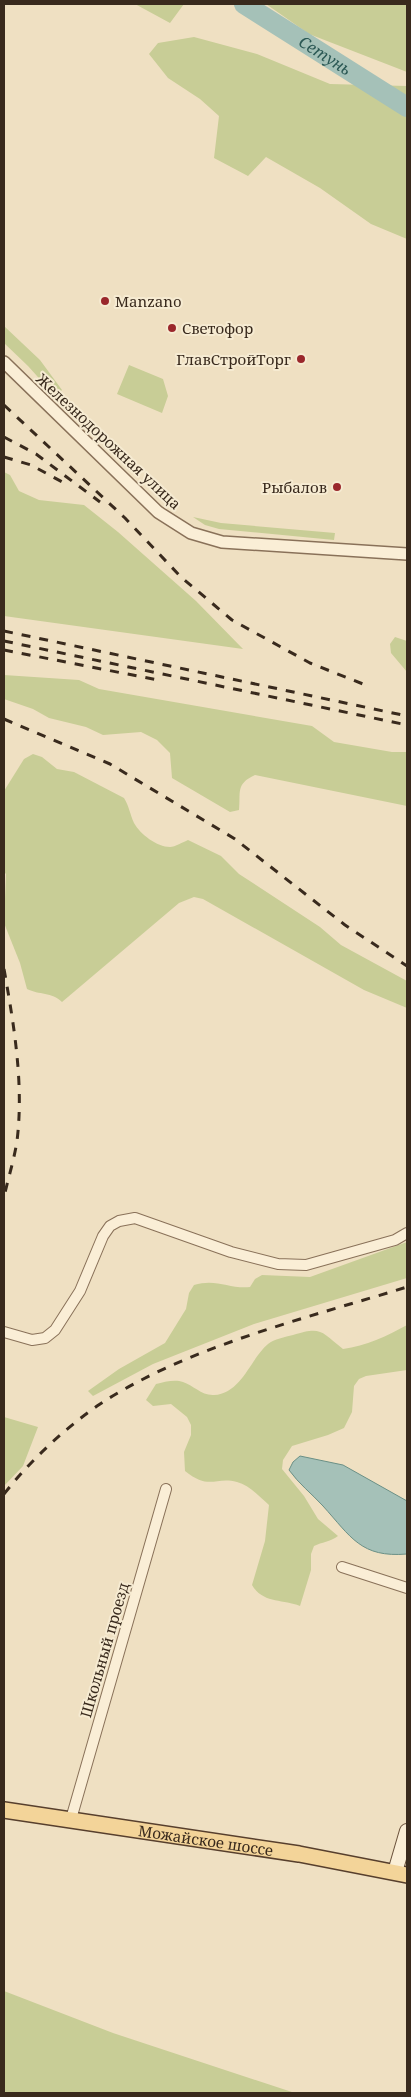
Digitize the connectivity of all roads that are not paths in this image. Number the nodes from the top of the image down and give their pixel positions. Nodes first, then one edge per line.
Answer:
1 (4, 362) edge
2 (407, 554) edge
3 (407, 1233) edge
4 (4, 1332) edge
5 (166, 1489) dead end
6 (342, 1567) dead end
7 (407, 1588) edge
8 (4, 1810) edge
9 (72, 1819) junction
10 (407, 1831) edge
11 (401, 1873) edge

1 - 2 street, Железнодорожная улица
3 - 4 street
5 - 9 street, Школьный проезд
6 - 7 street
8 - 9 main road, Можайское шоссе
9 - 11 main road, Можайское шоссе
10 - 11 main road

